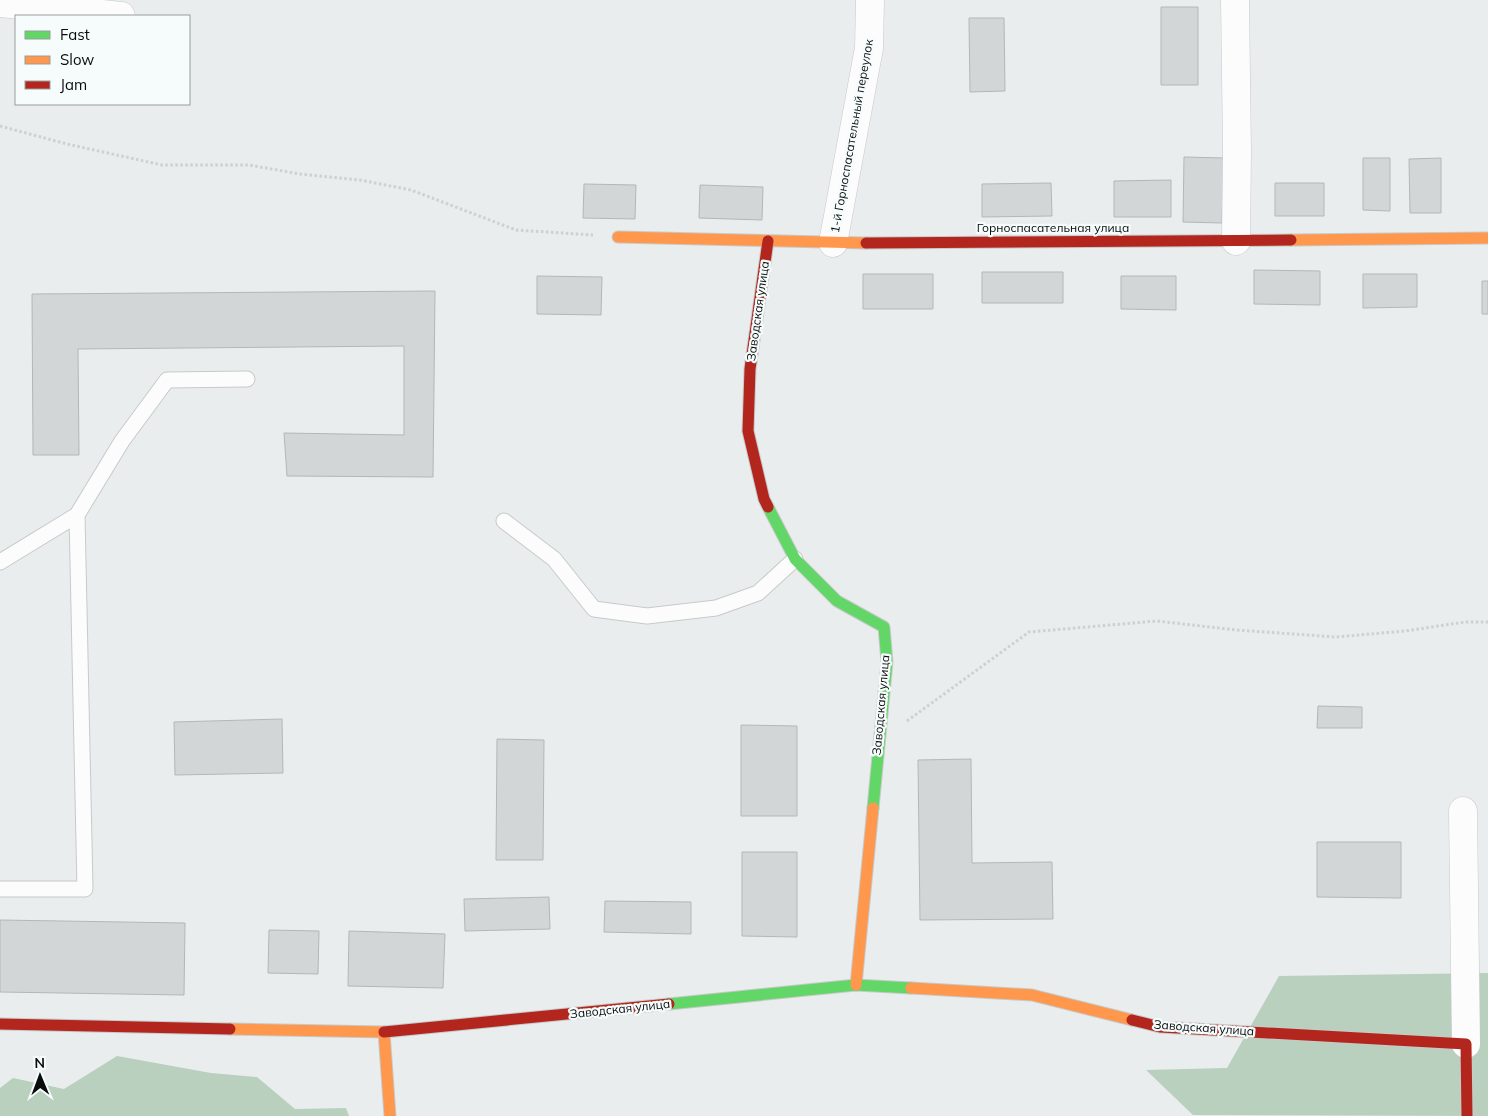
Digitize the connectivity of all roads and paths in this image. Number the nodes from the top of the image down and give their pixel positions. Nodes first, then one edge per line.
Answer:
1 (870, 0) edge
2 (1235, 0) edge
3 (0, 3) edge
4 (112, 15) edge
5 (0, 126) edge
6 (618, 236) joint
7 (1488, 238) edge
8 (768, 241) junction
9 (1236, 241) junction
10 (833, 242) junction
11 (247, 379) dead end
12 (77, 515) junction
13 (504, 521) dead end
14 (794, 559) junction
15 (0, 562) edge
16 (1488, 622) edge
17 (879, 742) junction
18 (1464, 811) dead end
19 (0, 889) edge
20 (856, 985) junction
21 (0, 1024) edge
22 (384, 1032) junction
23 (1466, 1044) junction
24 (390, 1116) edge
25 (1467, 1116) edge

1 - 10 street, 1-й Горноспасательный переулок
2 - 9 street
3 - 4 street
5 - 6 path
6 - 8 street, Горноспасательная улица
7 - 9 street, Горноспасательная улица
8 - 10 street, Горноспасательная улица
8 - 14 street, Заводская улица
9 - 10 street, Горноспасательная улица
11 - 12 lane
12 - 15 lane
12 - 19 lane
13 - 14 lane
14 - 17 street, Заводская улица
16 - 17 path
17 - 20 street, Заводская улица
18 - 23 street
20 - 22 street, Заводская улица
20 - 23 street, Заводская улица
21 - 22 street, Заводская улица
22 - 24 street
23 - 25 street

